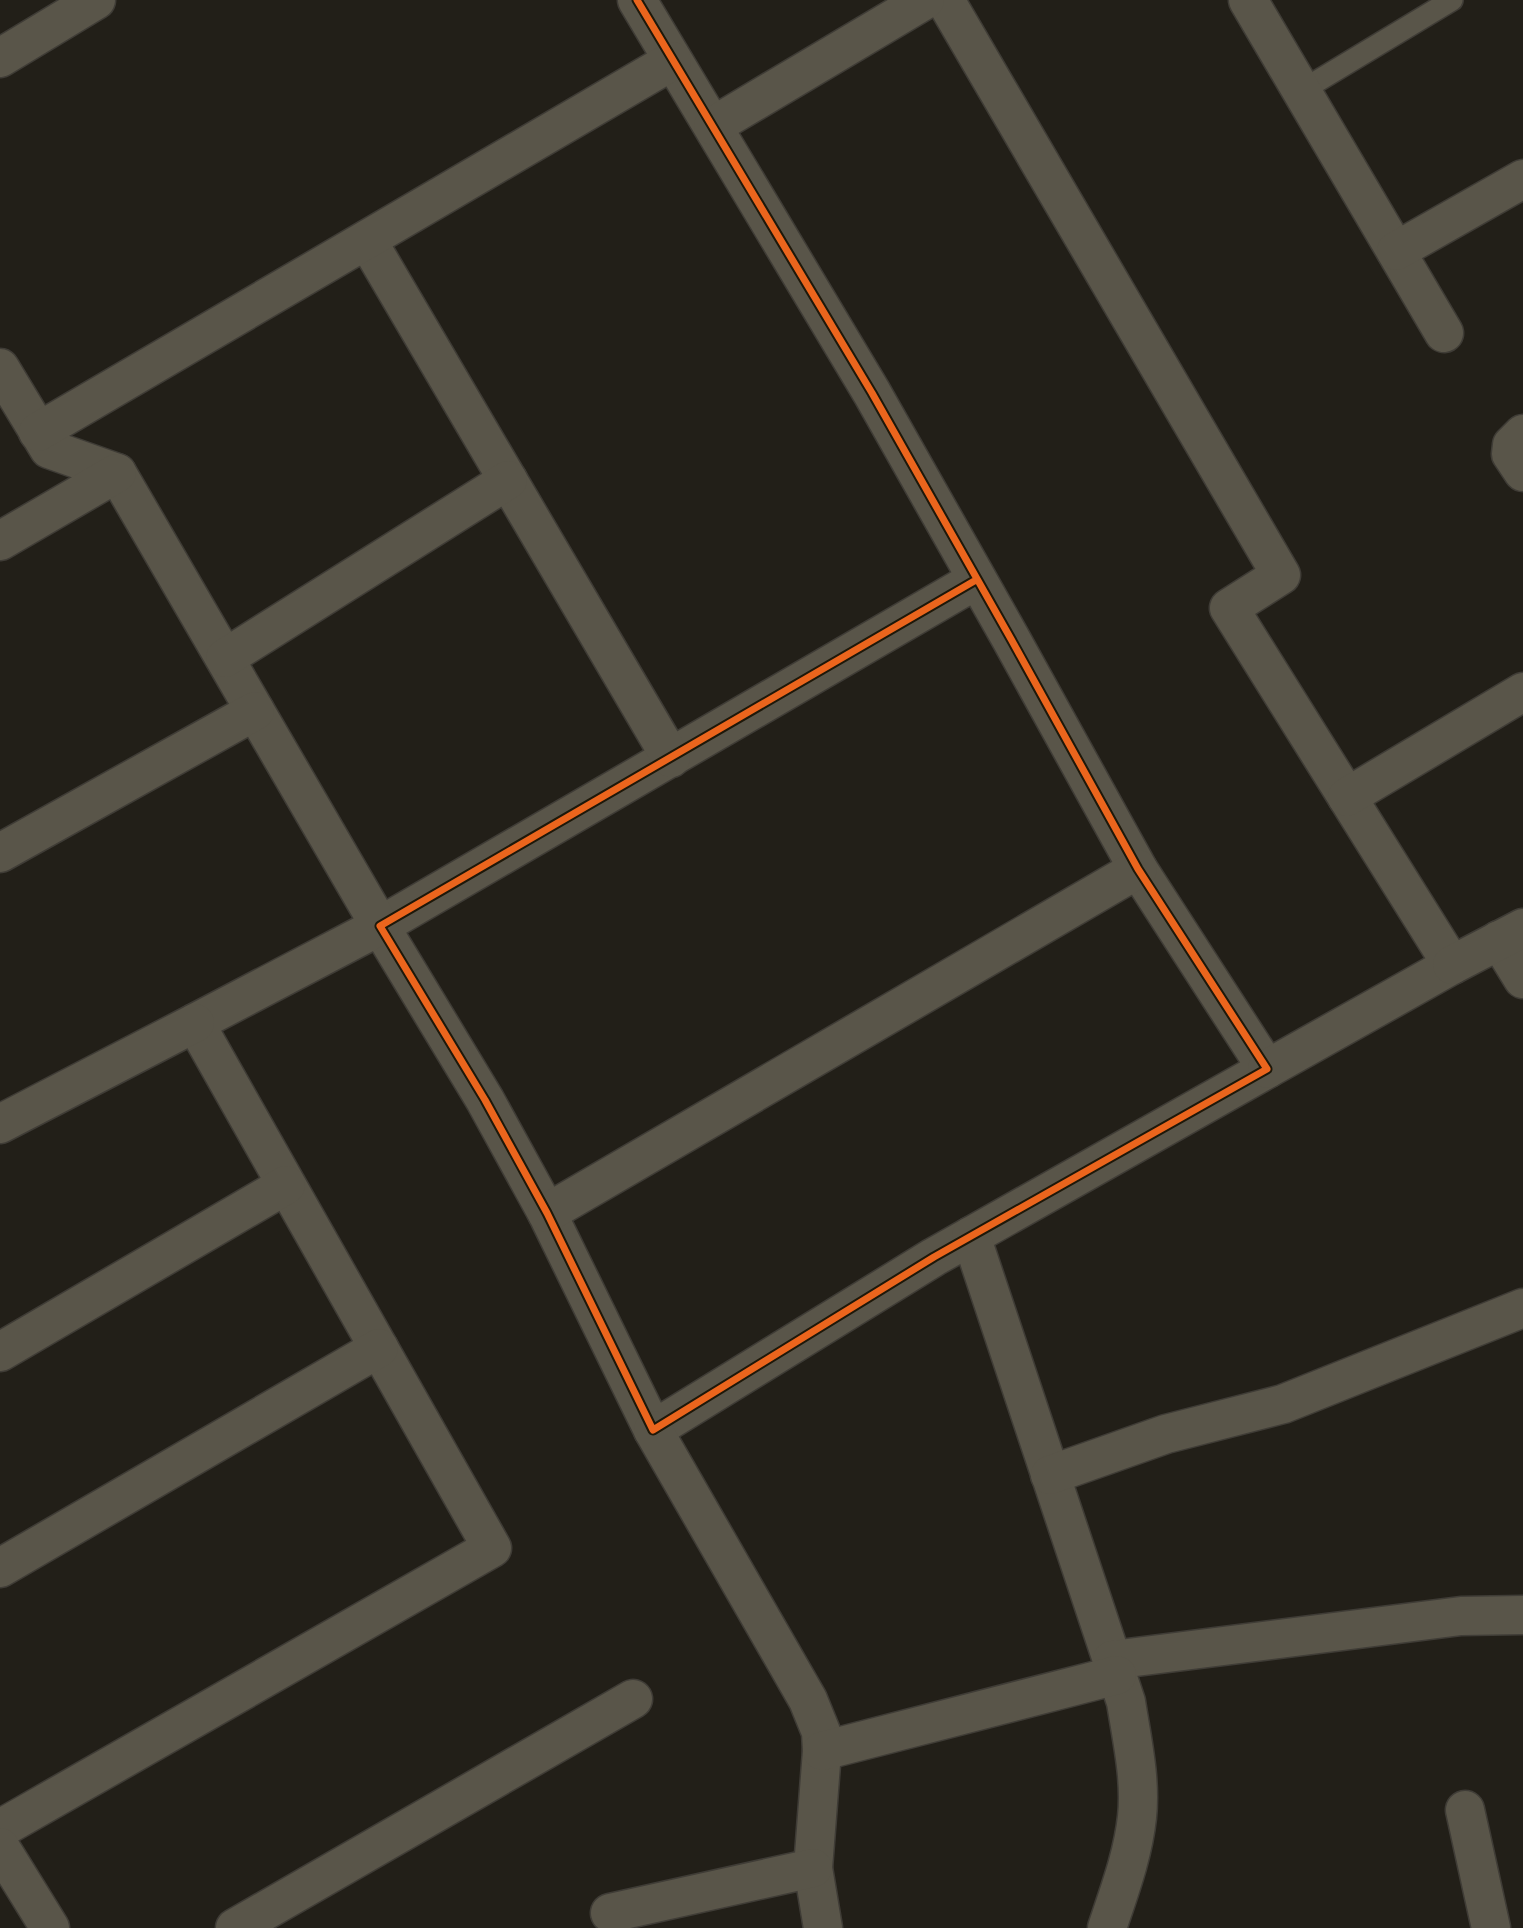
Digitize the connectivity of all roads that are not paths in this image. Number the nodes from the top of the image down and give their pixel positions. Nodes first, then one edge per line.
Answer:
1 (96, 0) edge
2 (637, 0) edge
3 (925, 0) edge
4 (945, 0) edge
5 (1248, 0) edge
6 (1452, 0) edge
7 (0, 58) edge
8 (671, 61) junction
9 (1301, 91) junction
10 (713, 126) junction
11 (1523, 178) edge
12 (367, 240) junction
13 (1396, 251) junction
14 (1444, 333) dead end
15 (0, 368) edge
16 (38, 432) junction
17 (1523, 434) edge
18 (1523, 472) edge
19 (117, 473) junction
20 (508, 480) junction
21 (0, 541) edge
22 (976, 580) junction
23 (225, 658) junction
24 (1523, 692) edge
25 (255, 711) junction
26 (671, 758) junction
27 (1347, 797) junction
28 (0, 853) edge
29 (1138, 869) junction
30 (380, 926) junction
31 (1511, 934) edge
32 (1452, 965) junction
33 (1523, 979) edge
34 (195, 1023) junction
35 (1267, 1069) junction
36 (0, 1124) edge
37 (286, 1185) junction
38 (547, 1213) junction
39 (971, 1236) junction
40 (1523, 1308) edge
41 (379, 1348) junction
42 (0, 1352) edge
43 (653, 1430) junction
44 (1051, 1475) junction
45 (0, 1568) edge
46 (1523, 1615) edge
47 (1114, 1668) junction
48 (632, 1699) dead end
49 (822, 1751) junction
50 (1465, 1810) dead end
51 (0, 1829) edge
52 (0, 1847) edge
53 (813, 1868) junction
54 (610, 1913) dead end
55 (245, 1925) edge
56 (50, 1928) edge
57 (823, 1928) edge
58 (1107, 1928) edge
59 (1491, 1928) edge

1 - 7 street
2 - 8 street
3 - 10 street
4 - 27 street
5 - 9 street
6 - 9 lane
8 - 10 street
8 - 12 street
9 - 13 street
10 - 22 street
11 - 13 street
12 - 16 street
12 - 20 street
13 - 14 street
15 - 16 street
16 - 19 street
17 - 18 street
19 - 21 street
19 - 23 street
20 - 23 street
20 - 26 street
22 - 26 street
22 - 29 street
23 - 25 street
24 - 27 street
25 - 28 street
25 - 30 street
26 - 30 street
27 - 32 street
29 - 35 street
29 - 38 street
30 - 34 street
30 - 38 street
31 - 32 street
31 - 33 street
32 - 35 street
34 - 36 street
34 - 37 street
35 - 39 street
37 - 41 street
37 - 42 street
38 - 43 street
39 - 43 street
39 - 44 street
40 - 44 street
41 - 45 street
41 - 51 street
43 - 49 street
44 - 47 street
46 - 47 street
47 - 49 street
47 - 58 street
48 - 55 street
49 - 53 street
50 - 59 street
52 - 56 street
53 - 54 street
53 - 57 street

